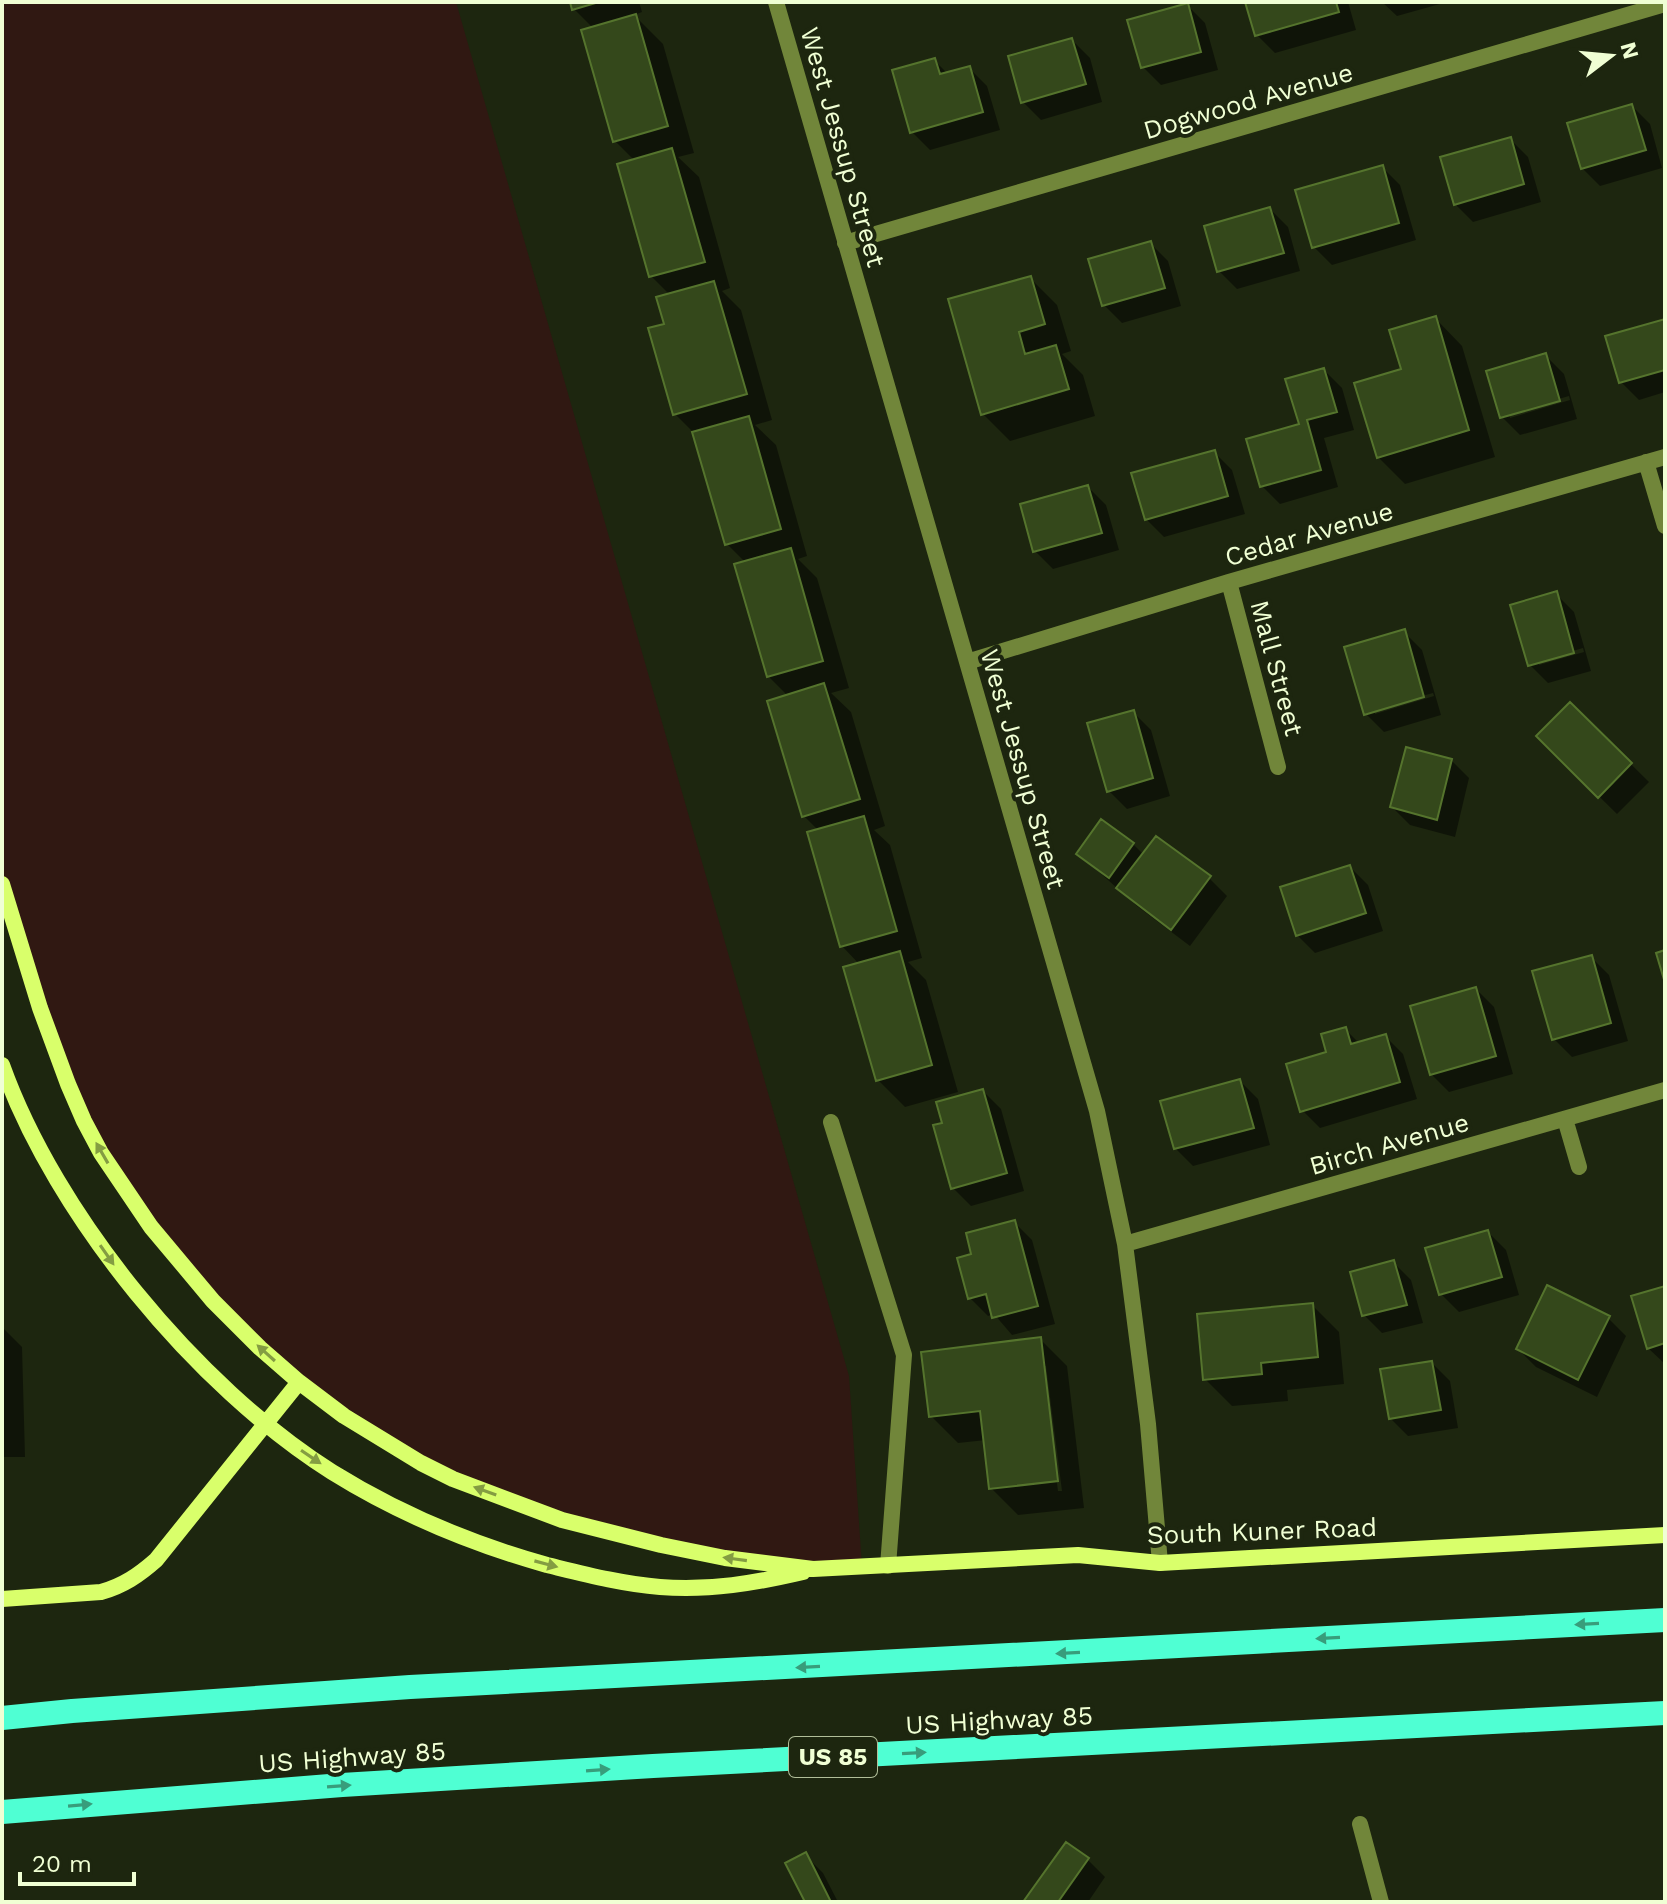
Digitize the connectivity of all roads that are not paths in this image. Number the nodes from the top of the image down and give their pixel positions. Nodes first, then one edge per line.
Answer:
1 (776, 2) edge
2 (1665, 4) edge
3 (845, 243) junction
4 (1665, 457) edge
5 (1646, 462) junction
6 (1665, 526) edge
7 (1229, 582) junction
8 (967, 662) junction
9 (1278, 767) dead end
10 (2, 884) edge
11 (2, 1065) edge
12 (1665, 1090) edge
13 (1565, 1119) junction
14 (831, 1122) dead end
15 (1579, 1167) dead end
16 (1125, 1244) junction
17 (299, 1382) junction
18 (266, 1425) junction
19 (1665, 1535) edge
20 (1160, 1563) junction
21 (888, 1566) junction
22 (813, 1569) junction
23 (2, 1599) edge
24 (1665, 1620) edge
25 (1665, 1713) edge
26 (2, 1718) edge
27 (2, 1812) edge
28 (1360, 1824) dead end
29 (1381, 1902) edge

1 - 3 street, West Jessup Street
2 - 3 street, Dogwood Avenue
3 - 8 street, West Jessup Street
4 - 5 street, Cedar Avenue
5 - 6 street
5 - 7 street, Cedar Avenue
7 - 8 street, Cedar Avenue
7 - 9 street, Mall Street
8 - 16 street, West Jessup Street
17 -> 10 street
11 -> 18 street
12 - 13 street, Birch Avenue
13 - 15 street
13 - 16 street, Birch Avenue
14 - 21 street
16 - 20 street, West Jessup Street
17 - 18 street
22 -> 17 street
18 -> 22 street
18 - 23 street
19 - 20 street, South Kuner Road
20 - 21 street, South Kuner Road
21 - 22 street, South Kuner Road
24 -> 26 highway
27 -> 25 highway, US Highway 85 / US 85
28 - 29 street

